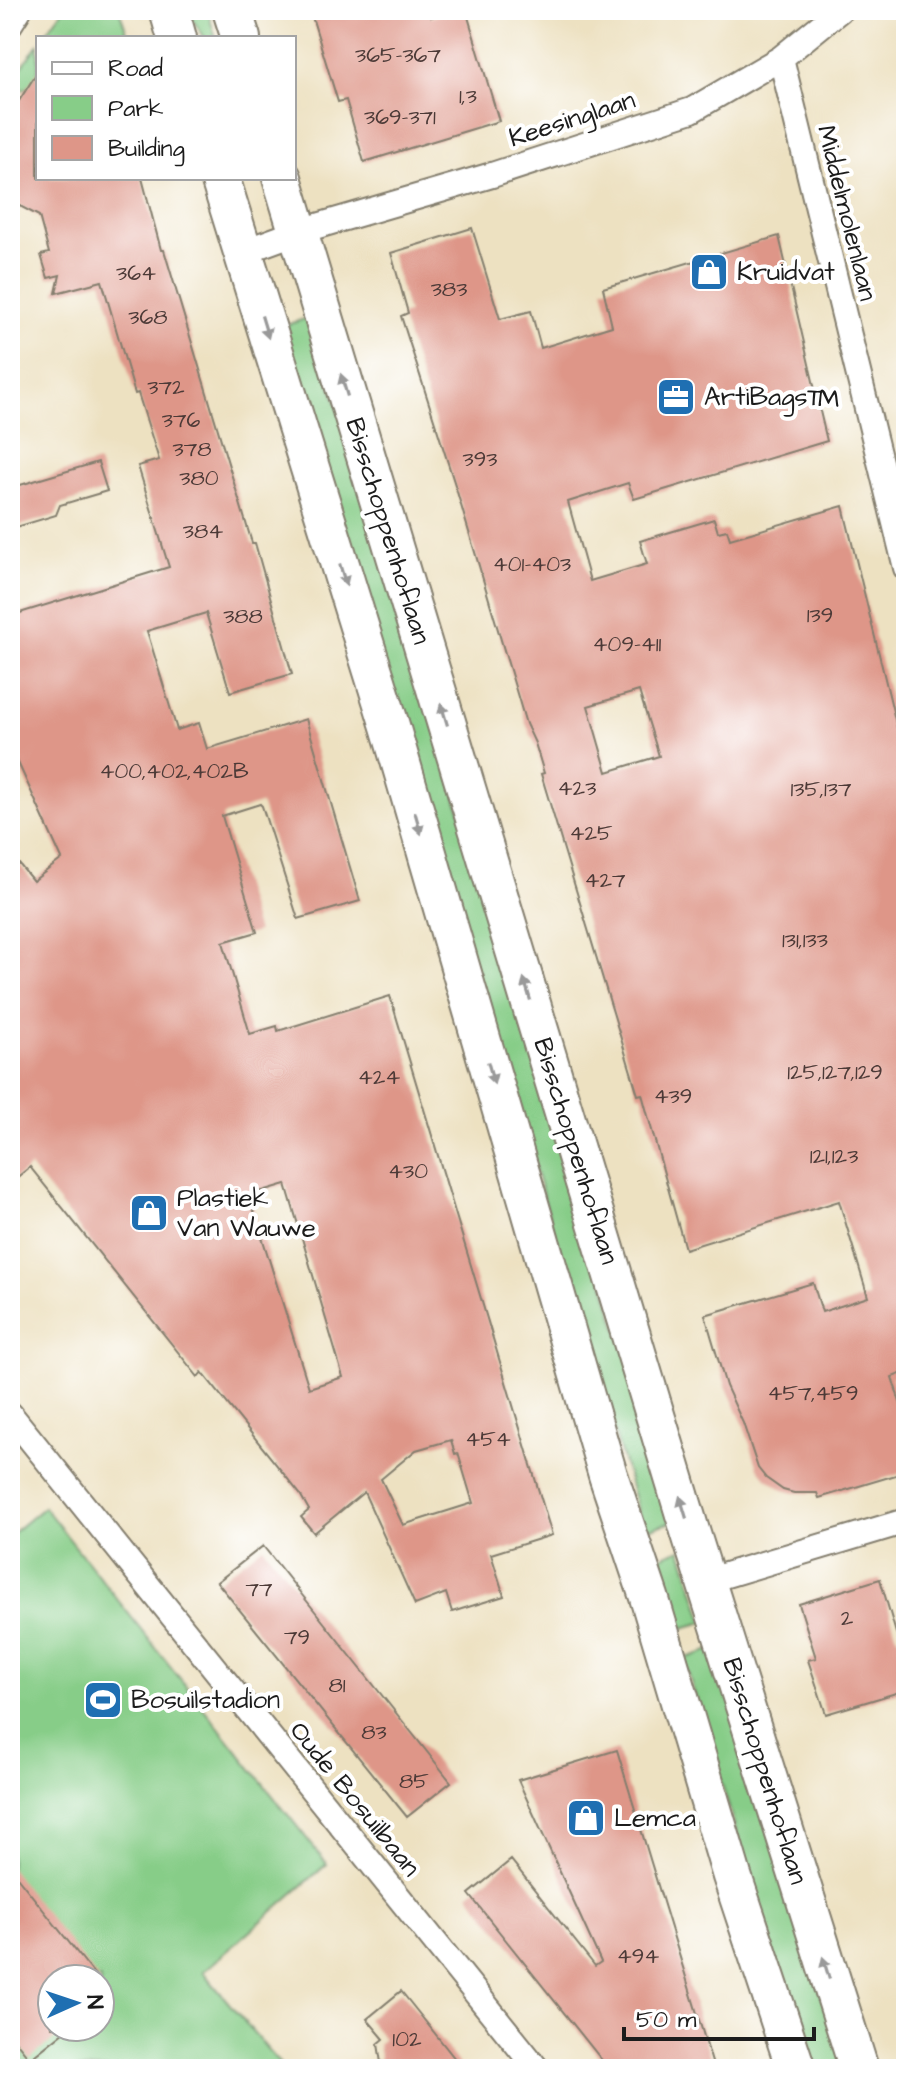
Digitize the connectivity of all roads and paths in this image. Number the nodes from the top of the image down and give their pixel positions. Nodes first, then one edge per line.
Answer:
1 (19, 10) edge
2 (169, 10) edge
3 (232, 10) edge
4 (840, 10) edge
5 (10, 24) edge
6 (176, 36) edge
7 (240, 36) edge
8 (781, 58) junction
9 (221, 180) edge
10 (283, 180) edge
11 (297, 232) junction
12 (242, 252) junction
13 (906, 568) edge
14 (10, 1414) edge
15 (906, 1521) edge
16 (706, 1581) junction
17 (537, 2069) edge
18 (796, 2069) edge
19 (859, 2069) edge

1 - 5 street
2 - 6 main road
3 - 7 main road
4 - 8 street, Keesinglaan
8 - 11 street, Keesinglaan
8 - 13 street, Middelmolenlaan
9 - 12 main road
10 - 11 main road, Bisschoppenhoflaan
11 - 12 street
16 -> 11 main road, Bisschoppenhoflaan
12 -> 18 main road
14 - 17 street, Oude Bosuilbaan
15 - 16 street
19 -> 16 main road, Bisschoppenhoflaan

